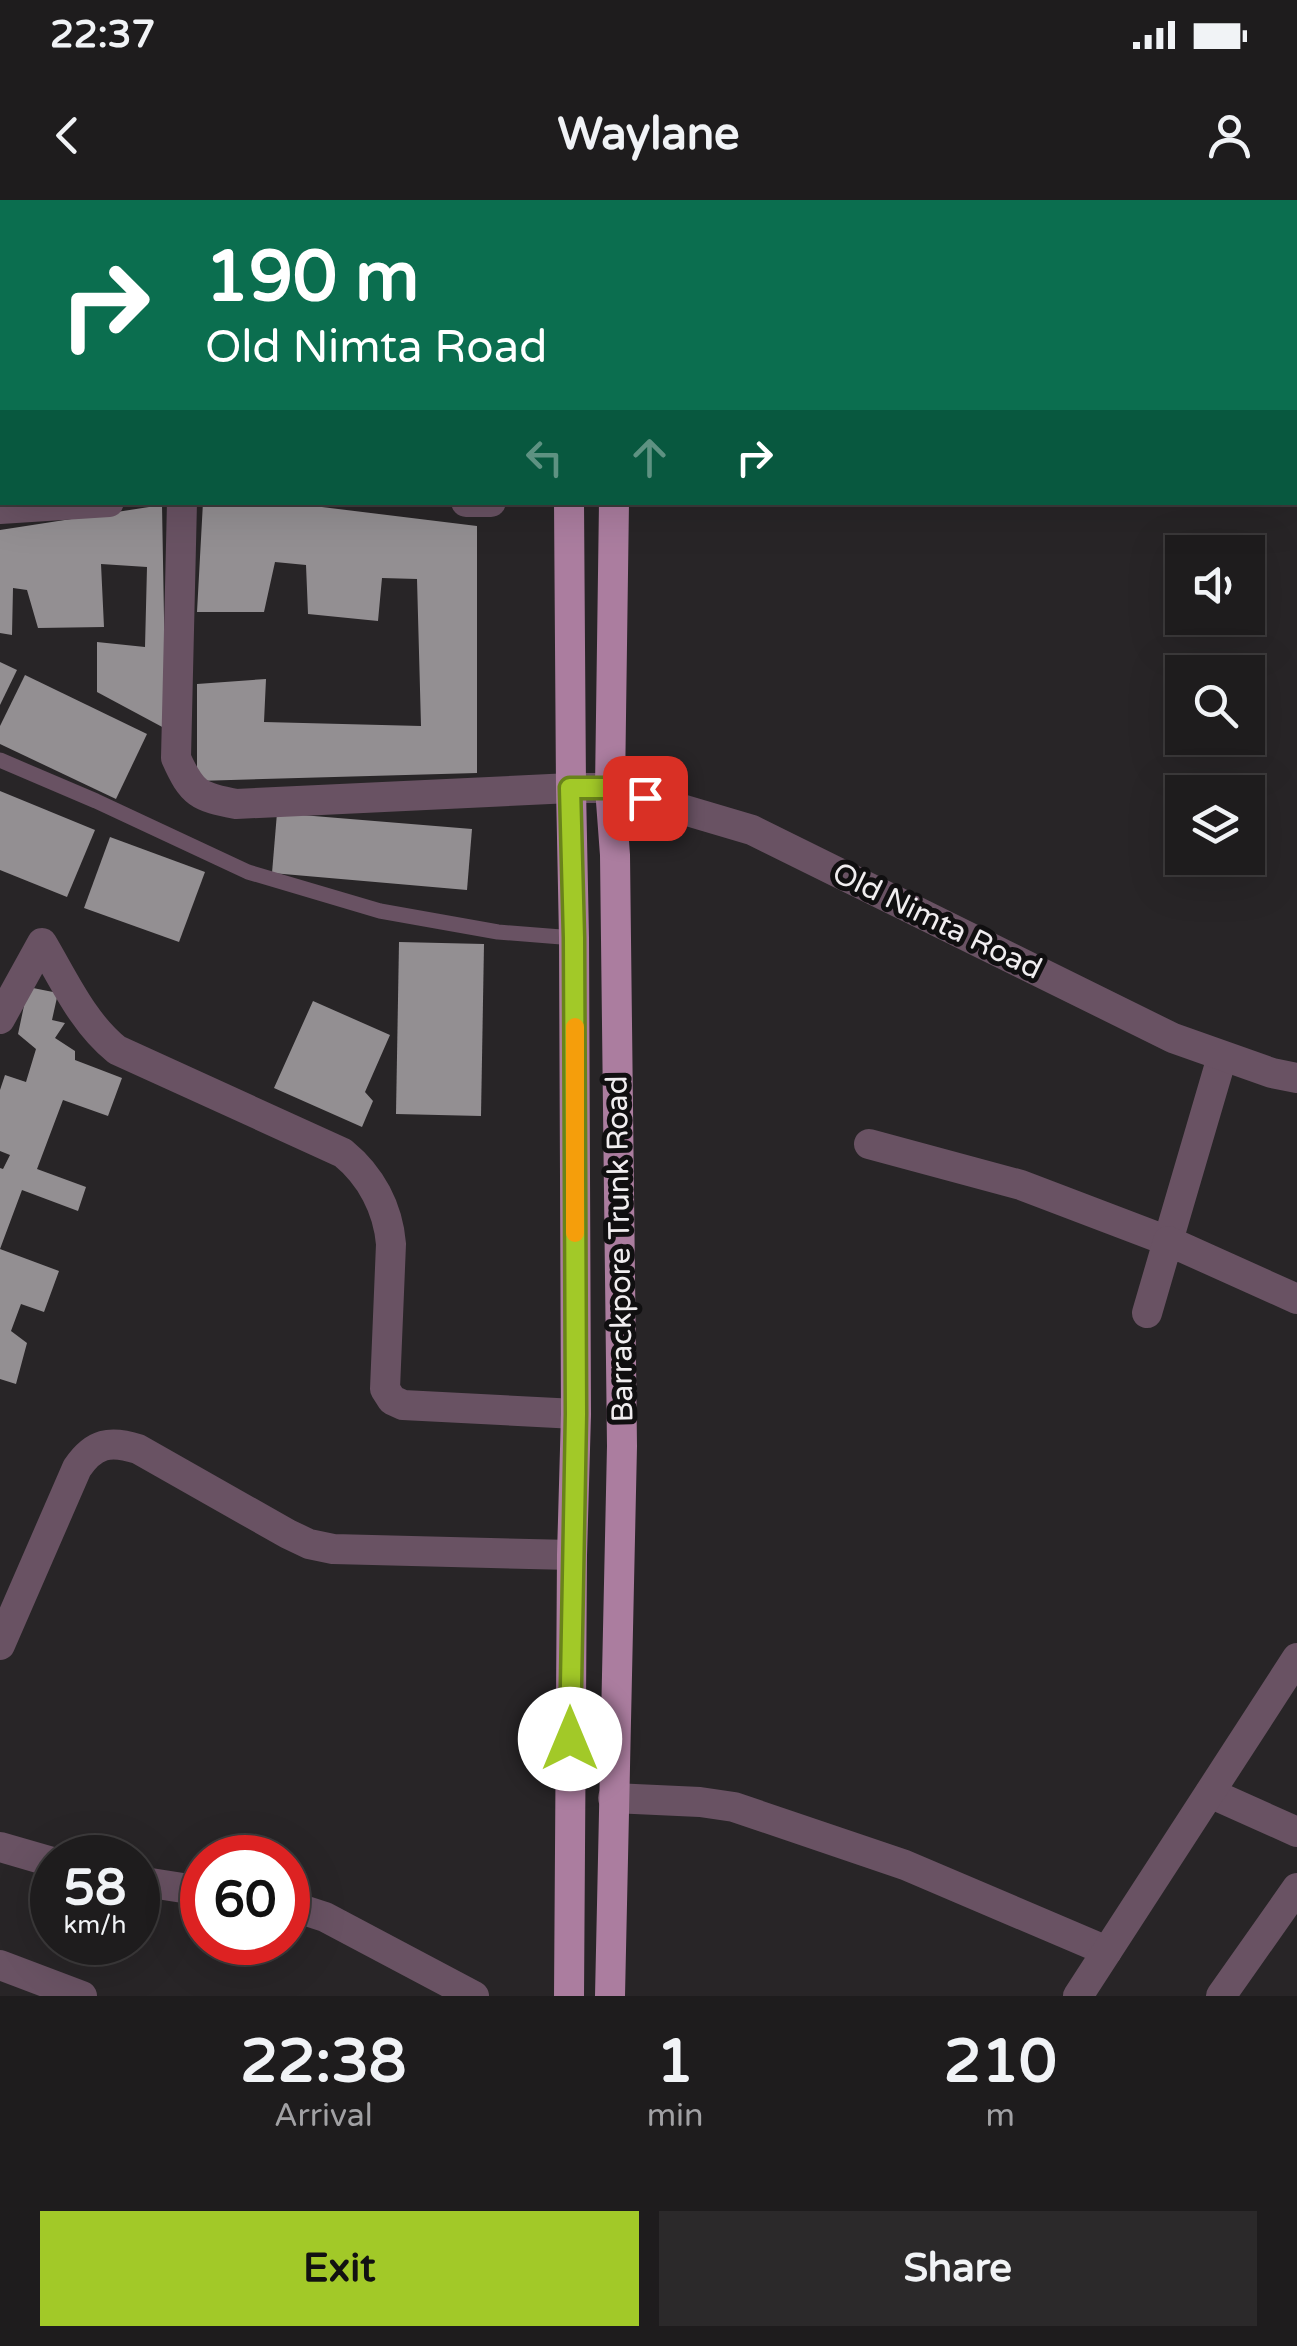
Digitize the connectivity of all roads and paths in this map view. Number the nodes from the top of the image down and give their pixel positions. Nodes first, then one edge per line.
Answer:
1 (68, 505) edge
2 (182, 505) edge
3 (568, 505) edge
4 (614, 505) edge
5 (0, 510) edge
6 (0, 760) edge
7 (570, 788) junction
8 (610, 788) junction
9 (574, 938) junction
10 (0, 1018) edge
11 (1222, 1056) junction
12 (1297, 1078) edge
13 (869, 1144) dead end
14 (1168, 1241) junction
15 (1297, 1298) edge
16 (1147, 1313) dead end
17 (576, 1414) junction
18 (572, 1555) junction
19 (0, 1645) edge
20 (1297, 1658) edge
21 (1210, 1792) junction
22 (614, 1798) junction
23 (1297, 1832) edge
24 (0, 1847) edge
25 (30, 1856) edge
26 (1297, 1888) edge
27 (310, 1912) edge
28 (1108, 1950) junction
29 (0, 1965) edge
30 (82, 1996) edge
31 (474, 1996) edge
32 (569, 1996) edge
33 (610, 1996) edge
34 (1078, 1996) edge
35 (1221, 1996) edge

1 - 5 street
2 - 7 street, Old Nimta Road
3 - 7 main road, Barrackpore Trunk Road
4 - 8 main road, Barrackpore Trunk Road
6 - 9 lane
7 - 8 street, Old Nimta Road
7 - 9 main road, Barrackpore Trunk Road
8 - 11 street, Old Nimta Road
8 - 22 main road, Barrackpore Trunk Road
9 - 17 main road, Barrackpore Trunk Road
10 - 17 street
11 - 12 street, Old Nimta Road
11 - 14 street
13 - 14 street
14 - 15 street
14 - 16 street
17 - 18 main road, Barrackpore Trunk Road
18 - 19 street
18 - 32 main road, Barrackpore Trunk Road
20 - 21 street
21 - 23 street
21 - 28 street
22 - 28 street
22 - 33 main road, Barrackpore Trunk Road
24 - 25 street
26 - 35 street
27 - 31 street
28 - 34 street
29 - 30 street

